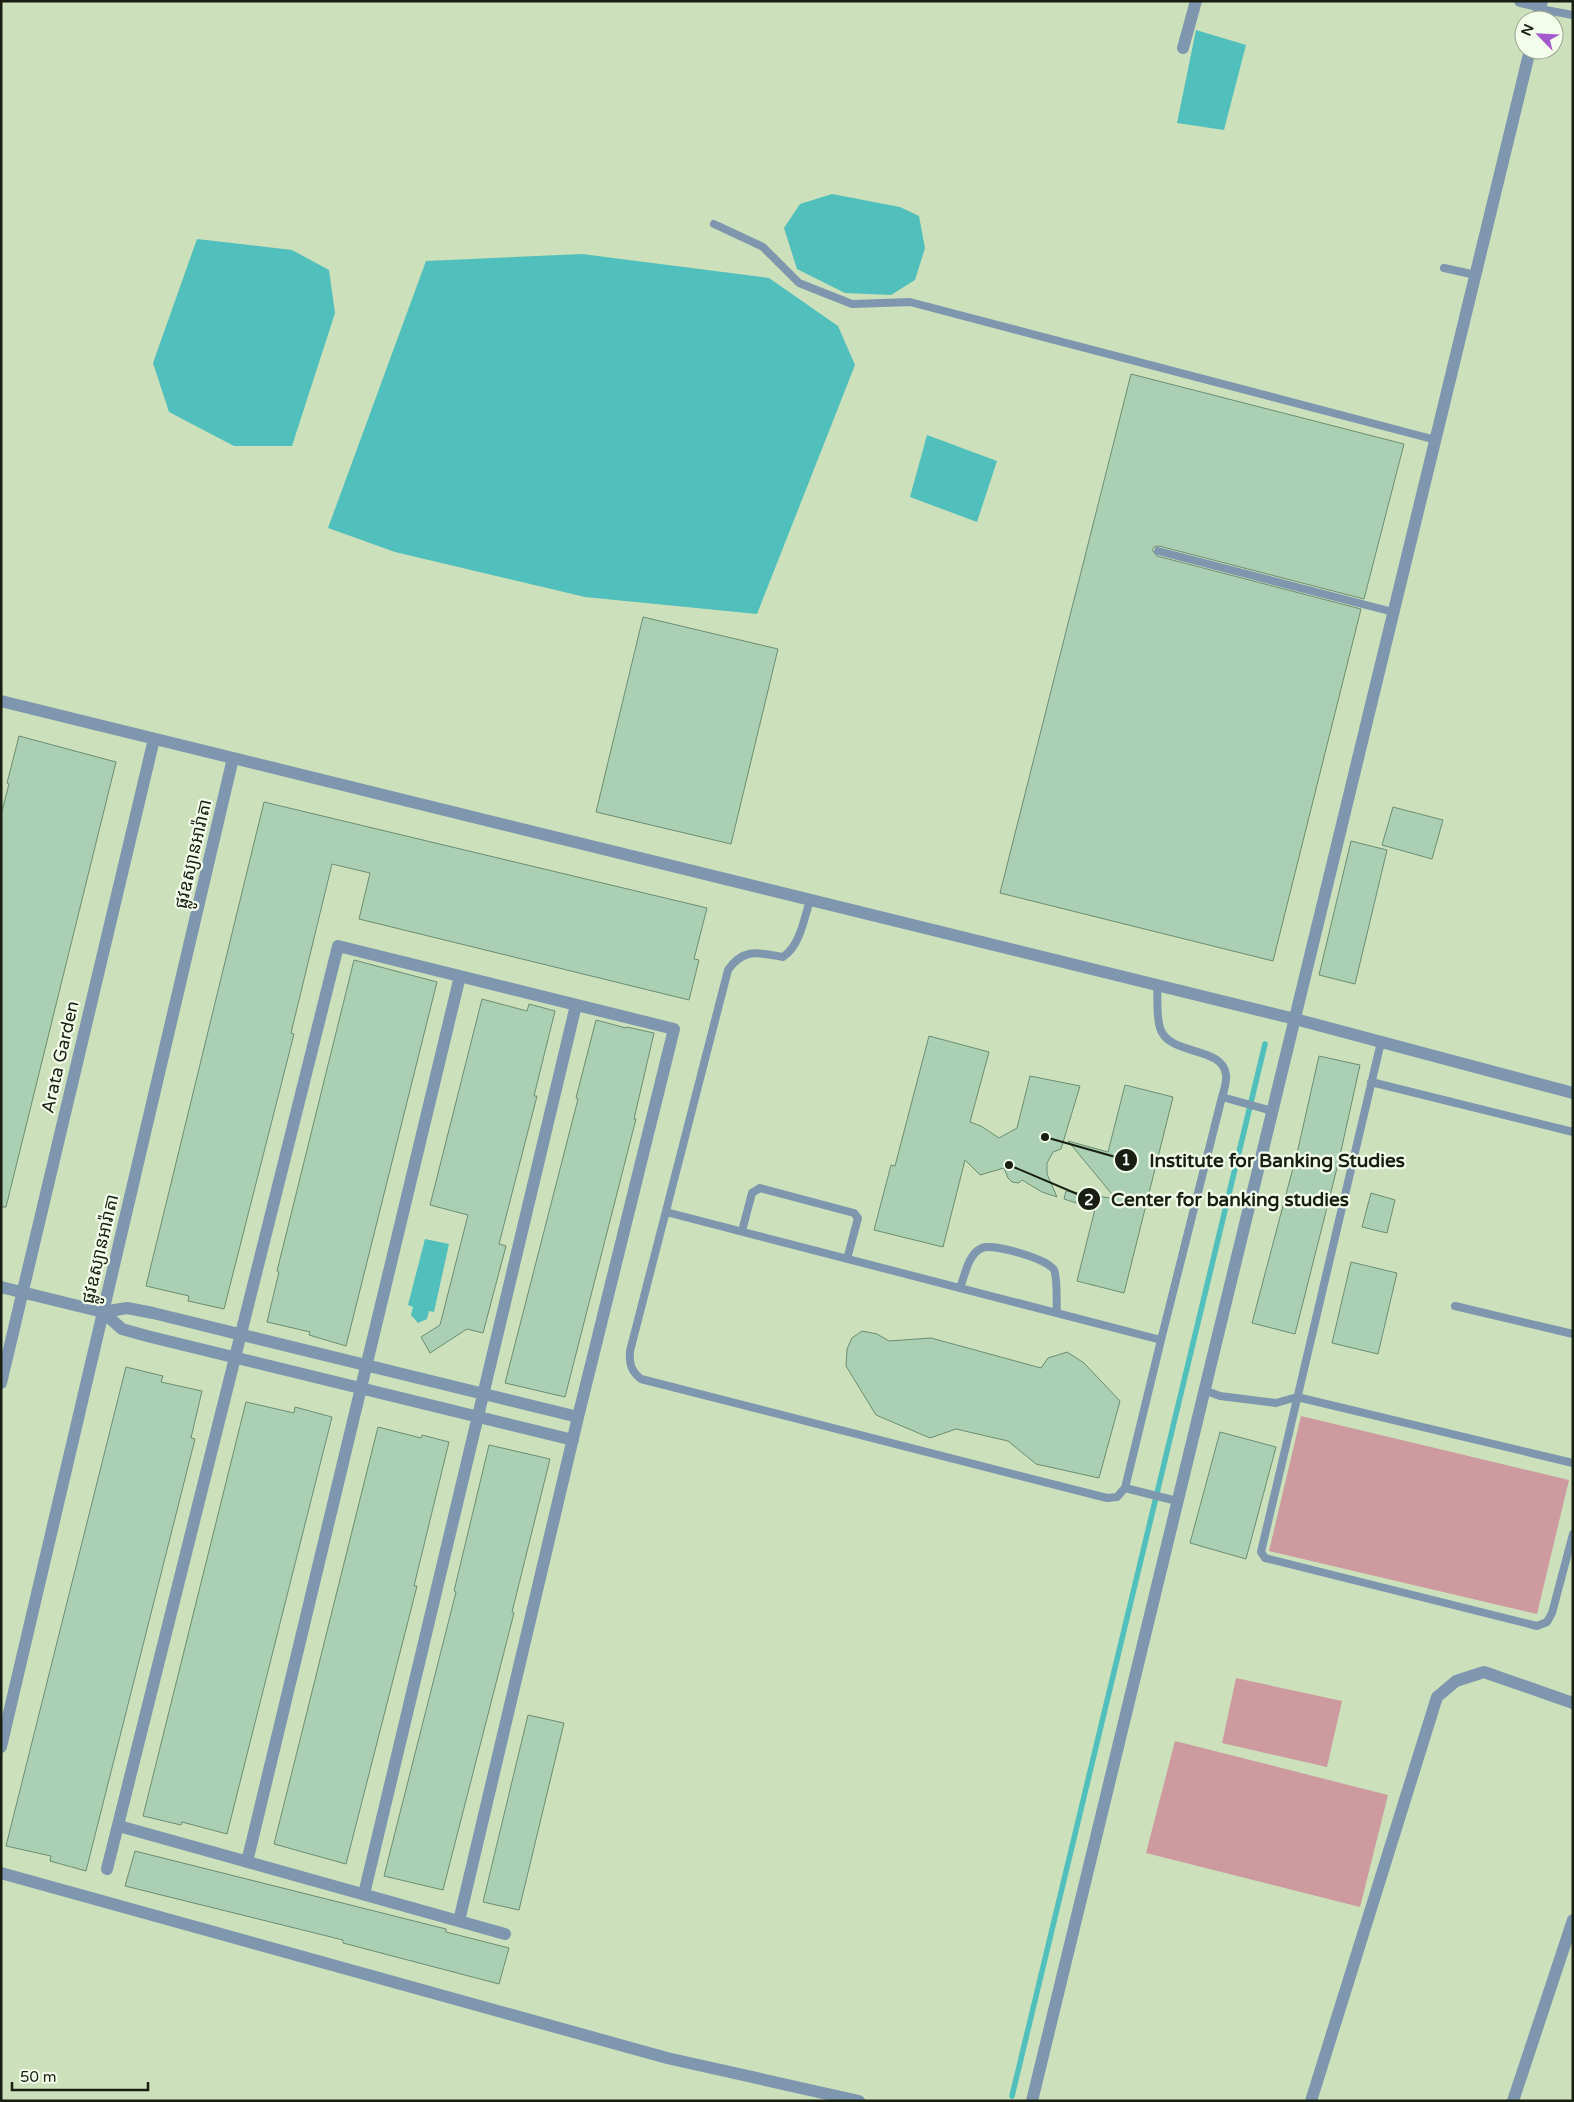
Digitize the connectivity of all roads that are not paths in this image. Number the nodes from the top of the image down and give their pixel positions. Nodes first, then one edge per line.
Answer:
1 (1196, 1) edge
2 (1520, 1) edge
3 (1540, 9) edge
4 (1573, 15) edge
5 (1183, 48) dead end
6 (1528, 60) edge
7 (714, 224) dead end
8 (1444, 268) dead end
9 (1476, 275) junction
10 (1436, 440) junction
11 (1158, 551) dead end
12 (1393, 612) junction
13 (1, 701) edge
14 (154, 739) junction
15 (233, 758) junction
16 (810, 900) junction
17 (460, 976) junction
18 (1157, 985) junction
19 (576, 1005) junction
20 (1295, 1019) junction
21 (1381, 1042) junction
22 (1371, 1082) junction
23 (1573, 1093) edge
24 (1222, 1098) junction
25 (1267, 1109) junction
26 (1573, 1132) edge
27 (666, 1212) junction
28 (742, 1231) junction
29 (847, 1259) junction
30 (1, 1287) edge
31 (960, 1288) junction
32 (23, 1292) junction
33 (1455, 1306) dead end
34 (103, 1312) junction
35 (1057, 1313) junction
36 (242, 1334) junction
37 (1573, 1334) edge
38 (1161, 1340) junction
39 (236, 1358) junction
40 (365, 1365) junction
41 (1, 1384) edge
42 (360, 1388) junction
43 (1204, 1390) junction
44 (483, 1392) junction
45 (1297, 1398) junction
46 (578, 1416) junction
47 (477, 1417) junction
48 (573, 1440) junction
49 (1573, 1463) edge
50 (1125, 1488) junction
51 (1173, 1500) junction
52 (1573, 1534) edge
53 (1573, 1703) edge
54 (1, 1747) edge
55 (119, 1826) junction
56 (247, 1862) junction
57 (107, 1869) dead end
58 (1, 1873) edge
59 (364, 1894) junction
60 (1573, 1920) edge
61 (458, 1921) junction
62 (505, 1934) dead end
63 (859, 2101) edge
64 (1032, 2101) edge
65 (1312, 2101) edge
66 (1513, 2101) edge

1 - 5 street
2 - 3 street
3 - 4 lane
6 - 9 street
7 - 10 lane
8 - 9 lane
9 - 10 street
10 - 12 street
11 - 12 lane
12 - 20 street
13 - 14 street
14 - 15 street
14 - 32 street, Arata Garden
15 - 16 street
15 - 34 street, ផ្លូវឧស្យានអារ៉ាតា
16 - 18 street
16 - 27 lane
17 - 19 street
17 - 36 street
17 - 40 street
18 - 20 street
18 - 24 lane
19 - 44 street
19 - 46 street
20 - 21 street
20 - 25 street
21 - 22 lane
21 - 23 street
22 - 26 lane
22 - 45 lane
24 - 25 lane
24 - 38 lane
25 - 43 street
27 - 28 lane
27 - 50 lane
28 - 29 lane
28 - 29 lane
29 - 31 lane
30 - 32 street
31 - 35 lane
31 - 35 lane
32 - 34 street
32 - 41 street, Arata Garden
33 - 37 lane
34 - 36 street
34 - 39 street
34 - 54 street, ផ្លូវឧស្យានអារ៉ាតា
35 - 38 lane
36 - 39 street
36 - 40 street
38 - 50 lane
39 - 42 street
39 - 55 street
40 - 42 street
40 - 44 street
42 - 47 street
42 - 56 street
43 - 45 lane
43 - 51 street
44 - 46 street
44 - 47 street
45 - 49 lane
45 - 52 lane
46 - 48 street
47 - 48 street
47 - 59 street
48 - 61 street
50 - 51 lane
51 - 64 street
53 - 65 street
55 - 56 street
55 - 57 street
56 - 59 street
58 - 63 street
59 - 61 street
60 - 66 street
61 - 62 street

